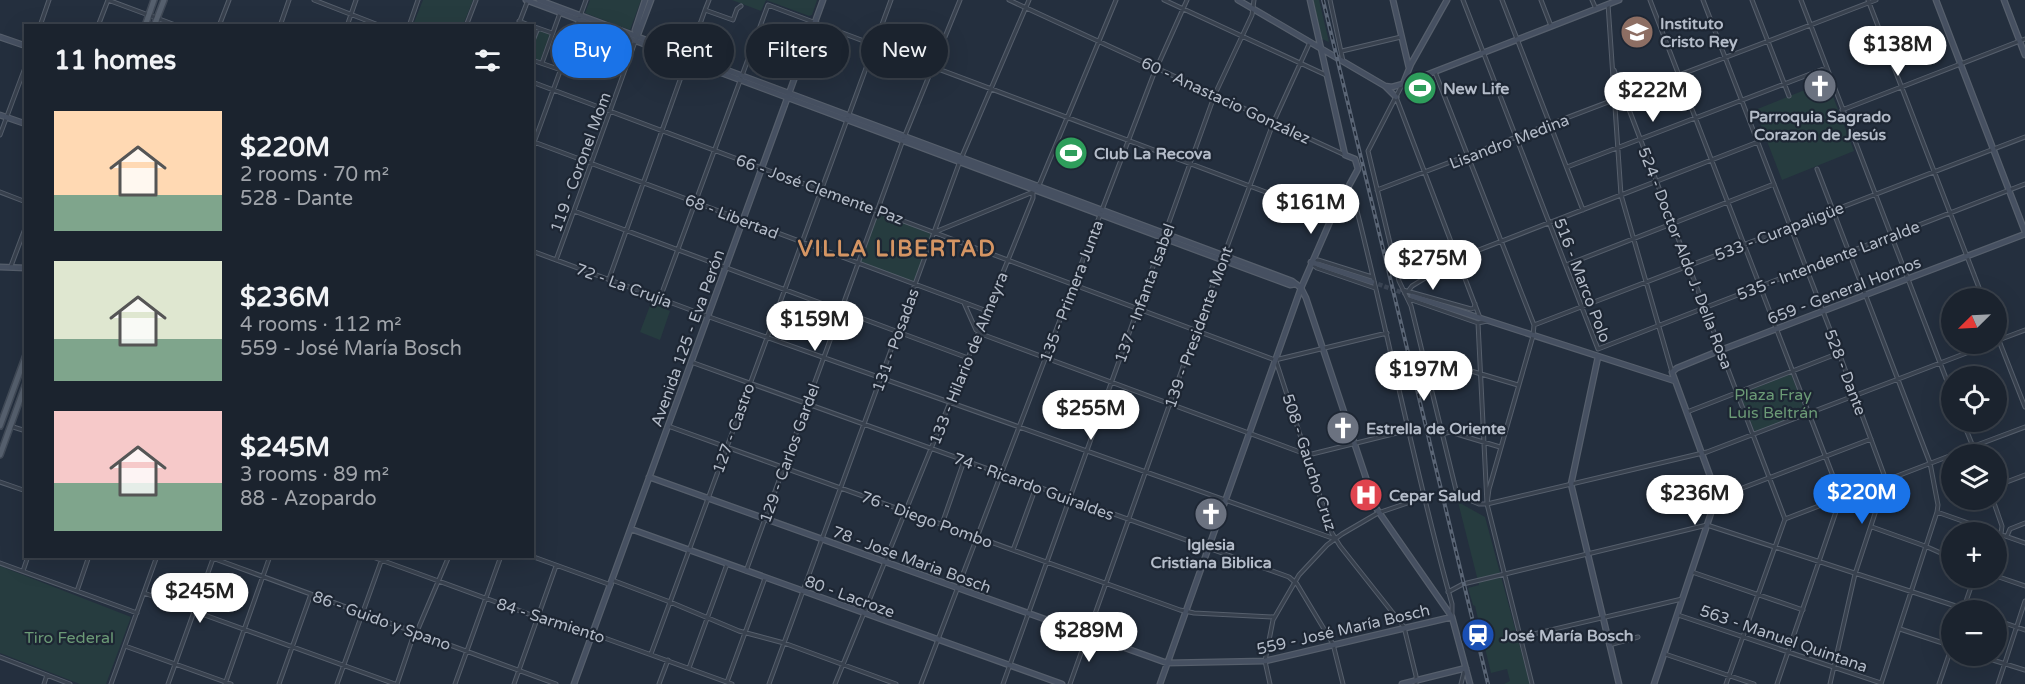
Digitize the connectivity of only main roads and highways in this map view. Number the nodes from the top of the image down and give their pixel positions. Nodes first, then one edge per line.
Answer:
1 (154, 0) edge
2 (164, 0) edge
3 (146, 24) edge
4 (155, 24) edge
5 (24, 360) edge
6 (24, 388) edge
7 (0, 426) edge
8 (0, 456) edge

1 - 3 main road
2 - 4 main road
5 - 7 main road
6 - 8 main road

